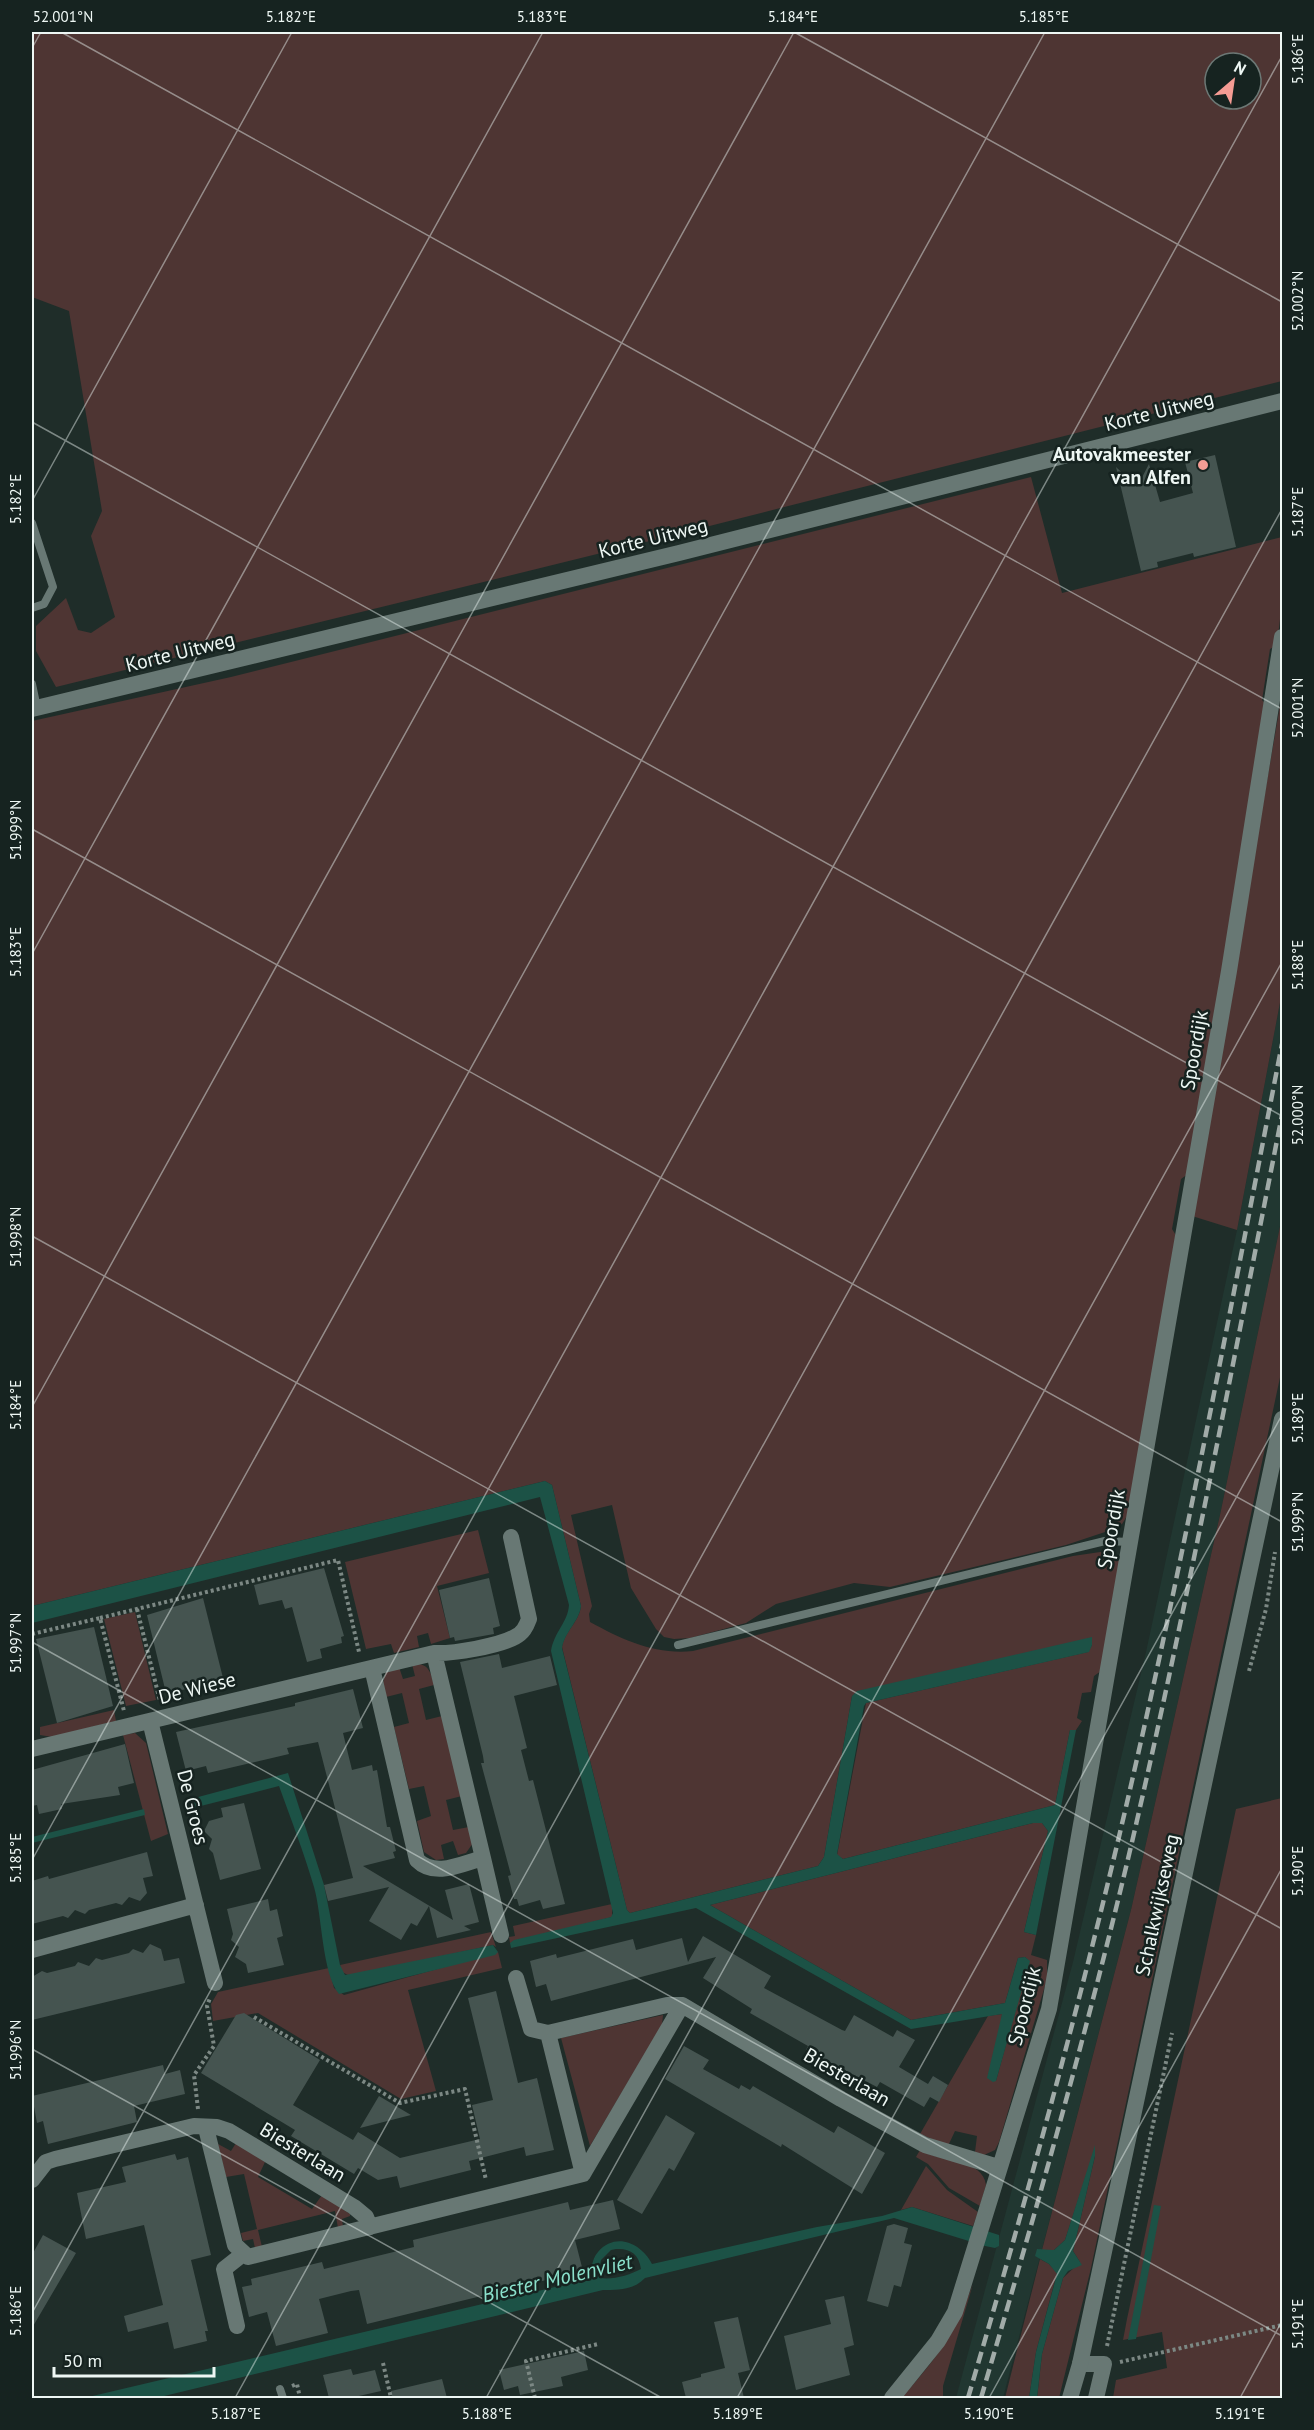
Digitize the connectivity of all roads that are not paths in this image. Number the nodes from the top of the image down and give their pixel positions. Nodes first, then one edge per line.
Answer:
1 (1282, 401) edge
2 (32, 523) edge
3 (32, 608) edge
4 (1282, 637) edge
5 (32, 684) edge
6 (34, 708) edge
7 (1282, 1419) edge
8 (512, 1537) dead end
9 (1130, 1542) junction
10 (678, 1645) dead end
11 (434, 1653) junction
12 (368, 1669) junction
13 (157, 1719) junction
14 (32, 1749) edge
15 (483, 1858) junction
16 (196, 1905) junction
17 (501, 1935) dead end
18 (32, 1950) edge
19 (516, 1978) dead end
20 (215, 1983) road end
21 (682, 2004) junction
22 (548, 2033) junction
23 (203, 2127) junction
24 (998, 2167) junction
25 (583, 2174) junction
26 (32, 2180) edge
27 (370, 2227) junction
28 (243, 2254) junction
29 (237, 2326) dead end
30 (1080, 2364) junction
31 (280, 2389) dead end
32 (283, 2398) edge
33 (892, 2398) edge
34 (1070, 2398) edge
35 (1096, 2398) edge

1 - 6 street, Korte Uitweg
2 - 3 lane
4 - 9 street, Spoordijk
5 - 6 lane
7 - 30 street, Schalkwijkseweg
8 - 11 street, De Wiese
9 - 10 lane
9 - 24 street, Spoordijk
11 - 12 street, De Wiese
11 - 15 street
12 - 13 street, De Wiese
12 - 15 street
13 - 14 street, De Wiese
13 - 16 street, De Groes
15 - 17 street
16 - 18 street
16 - 20 street, De Groes
19 - 22 street
21 - 22 street
21 - 24 street, Biesterlaan
21 - 25 street
22 - 25 street
23 - 26 street, Biesterlaan
23 - 27 street, Biesterlaan
23 - 28 street
24 - 33 street, Spoordijk
25 - 27 street
27 - 28 street
28 - 29 street
30 - 34 street, Schalkwijkseweg
30 - 35 street
31 - 32 lane

